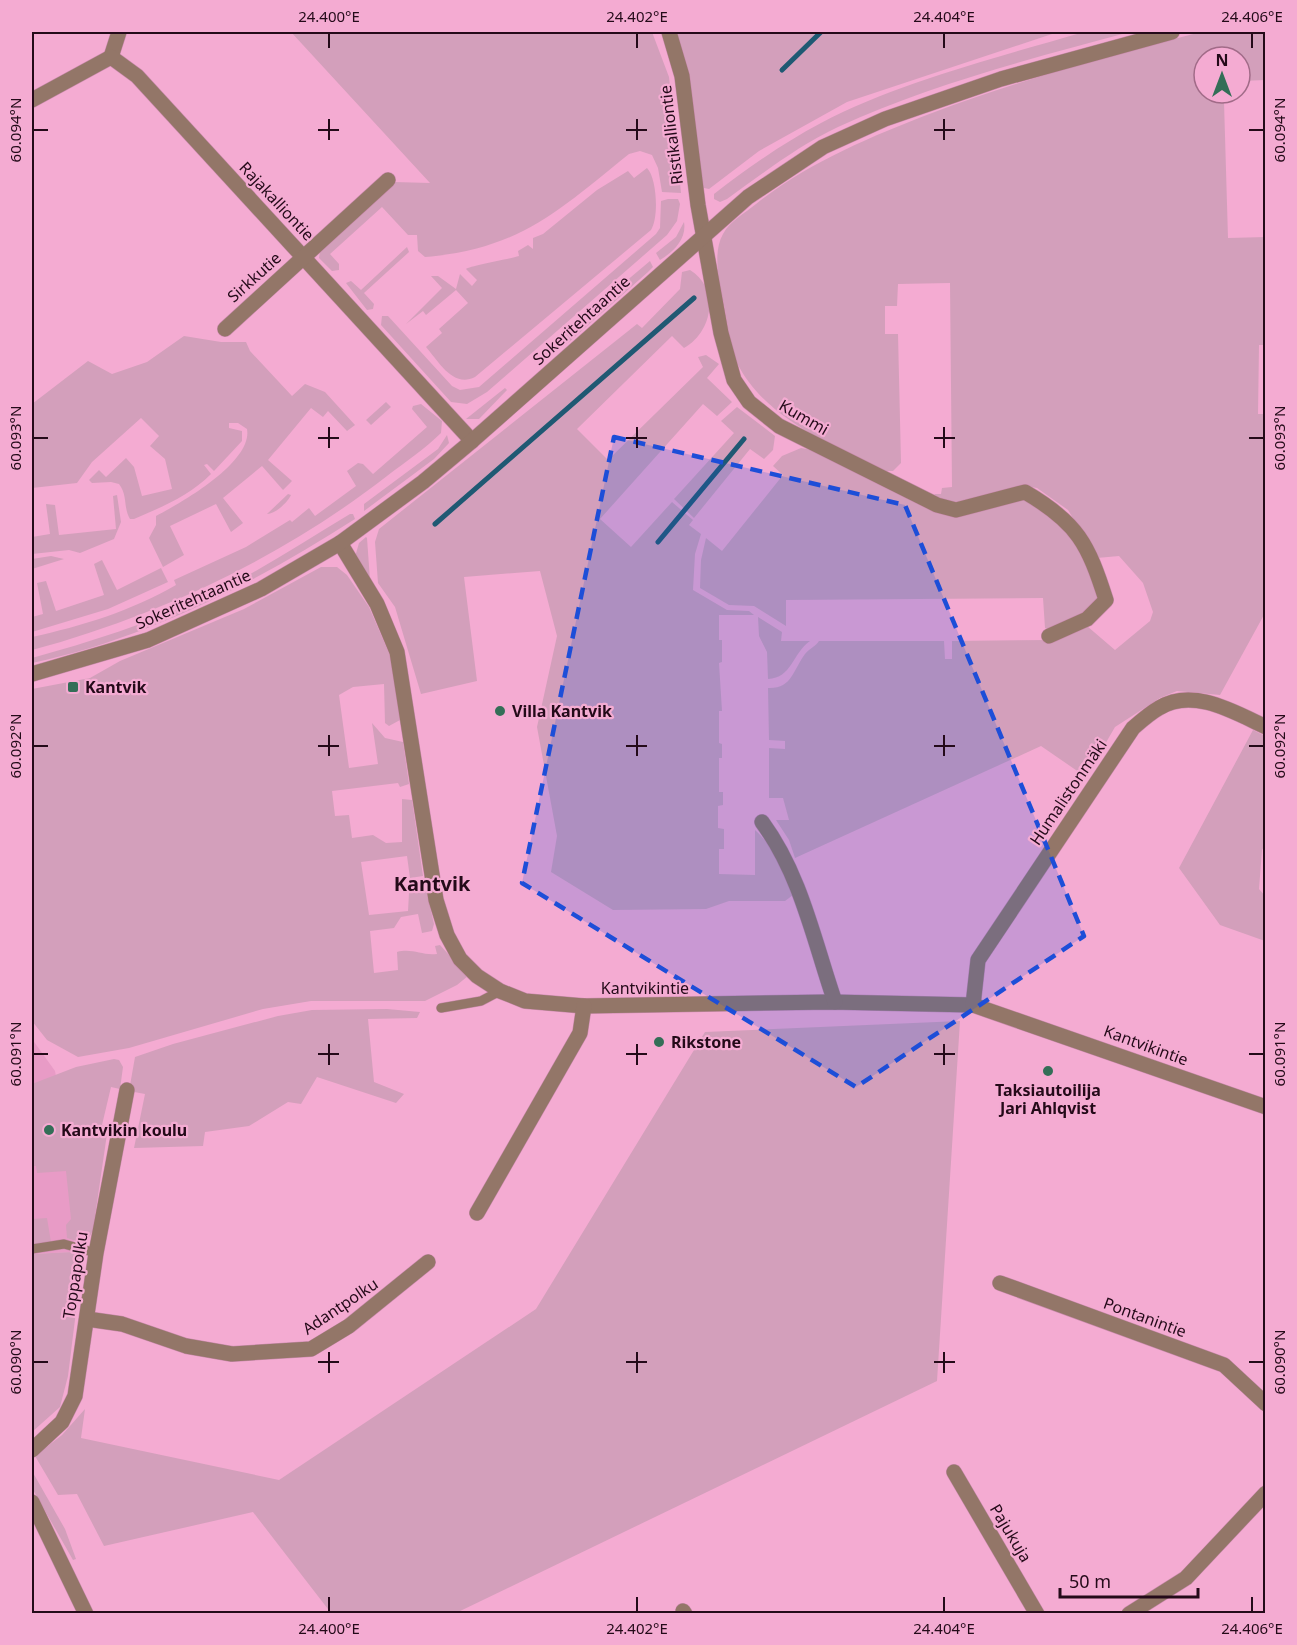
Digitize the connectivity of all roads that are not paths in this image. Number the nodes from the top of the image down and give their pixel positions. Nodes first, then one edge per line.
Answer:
1 (119, 32) edge
2 (669, 32) edge
3 (1172, 32) edge
4 (111, 57) junction
5 (32, 100) edge
6 (388, 180) dead end
7 (704, 234) junction
8 (303, 257) junction
9 (225, 329) dead end
10 (472, 441) junction
11 (340, 543) junction
12 (1049, 636) dead end
13 (32, 674) edge
14 (1266, 727) edge
15 (762, 822) dead end
16 (500, 991) junction
17 (835, 1002) junction
18 (973, 1005) junction
19 (584, 1006) junction
20 (441, 1008) dead end
21 (127, 1090) dead end
22 (1266, 1107) edge
23 (477, 1213) dead end
24 (32, 1249) edge
25 (96, 1253) junction
26 (428, 1262) dead end
27 (1000, 1283) dead end
28 (87, 1319) junction
29 (1266, 1404) edge
30 (32, 1450) edge
31 (954, 1472) dead end
32 (1266, 1493) edge
33 (32, 1502) edge
34 (86, 1614) edge
35 (1037, 1614) edge
36 (1129, 1614) edge

1 - 4 street
2 - 7 street, Ristikalliontie
3 - 7 street, Sokeritehtaantie
4 - 5 street
4 - 8 street, Rajakalliontie
6 - 8 street, Sirkkutie
7 - 10 street, Sokeritehtaantie
7 - 12 street, Kummi
8 - 9 street, Sirkkutie
8 - 10 street, Rajakalliontie
10 - 11 street, Sokeritehtaantie
11 - 13 street, Sokeritehtaantie
11 - 16 street, Kantvikintie
14 - 18 street, Humalistonmäki
15 - 17 street
16 - 19 street, Kantvikintie
16 - 20 lane
17 - 18 street, Kantvikintie
17 - 19 street, Kantvikintie
18 - 22 street, Kantvikintie
19 - 23 street
21 - 25 street, Toppapolku
24 - 25 lane
25 - 28 street, Toppapolku
26 - 28 street, Adantpolku
27 - 29 street, Pontanintie
28 - 30 street, Toppapolku
31 - 35 street, Pajukuja
32 - 36 street
33 - 34 street

